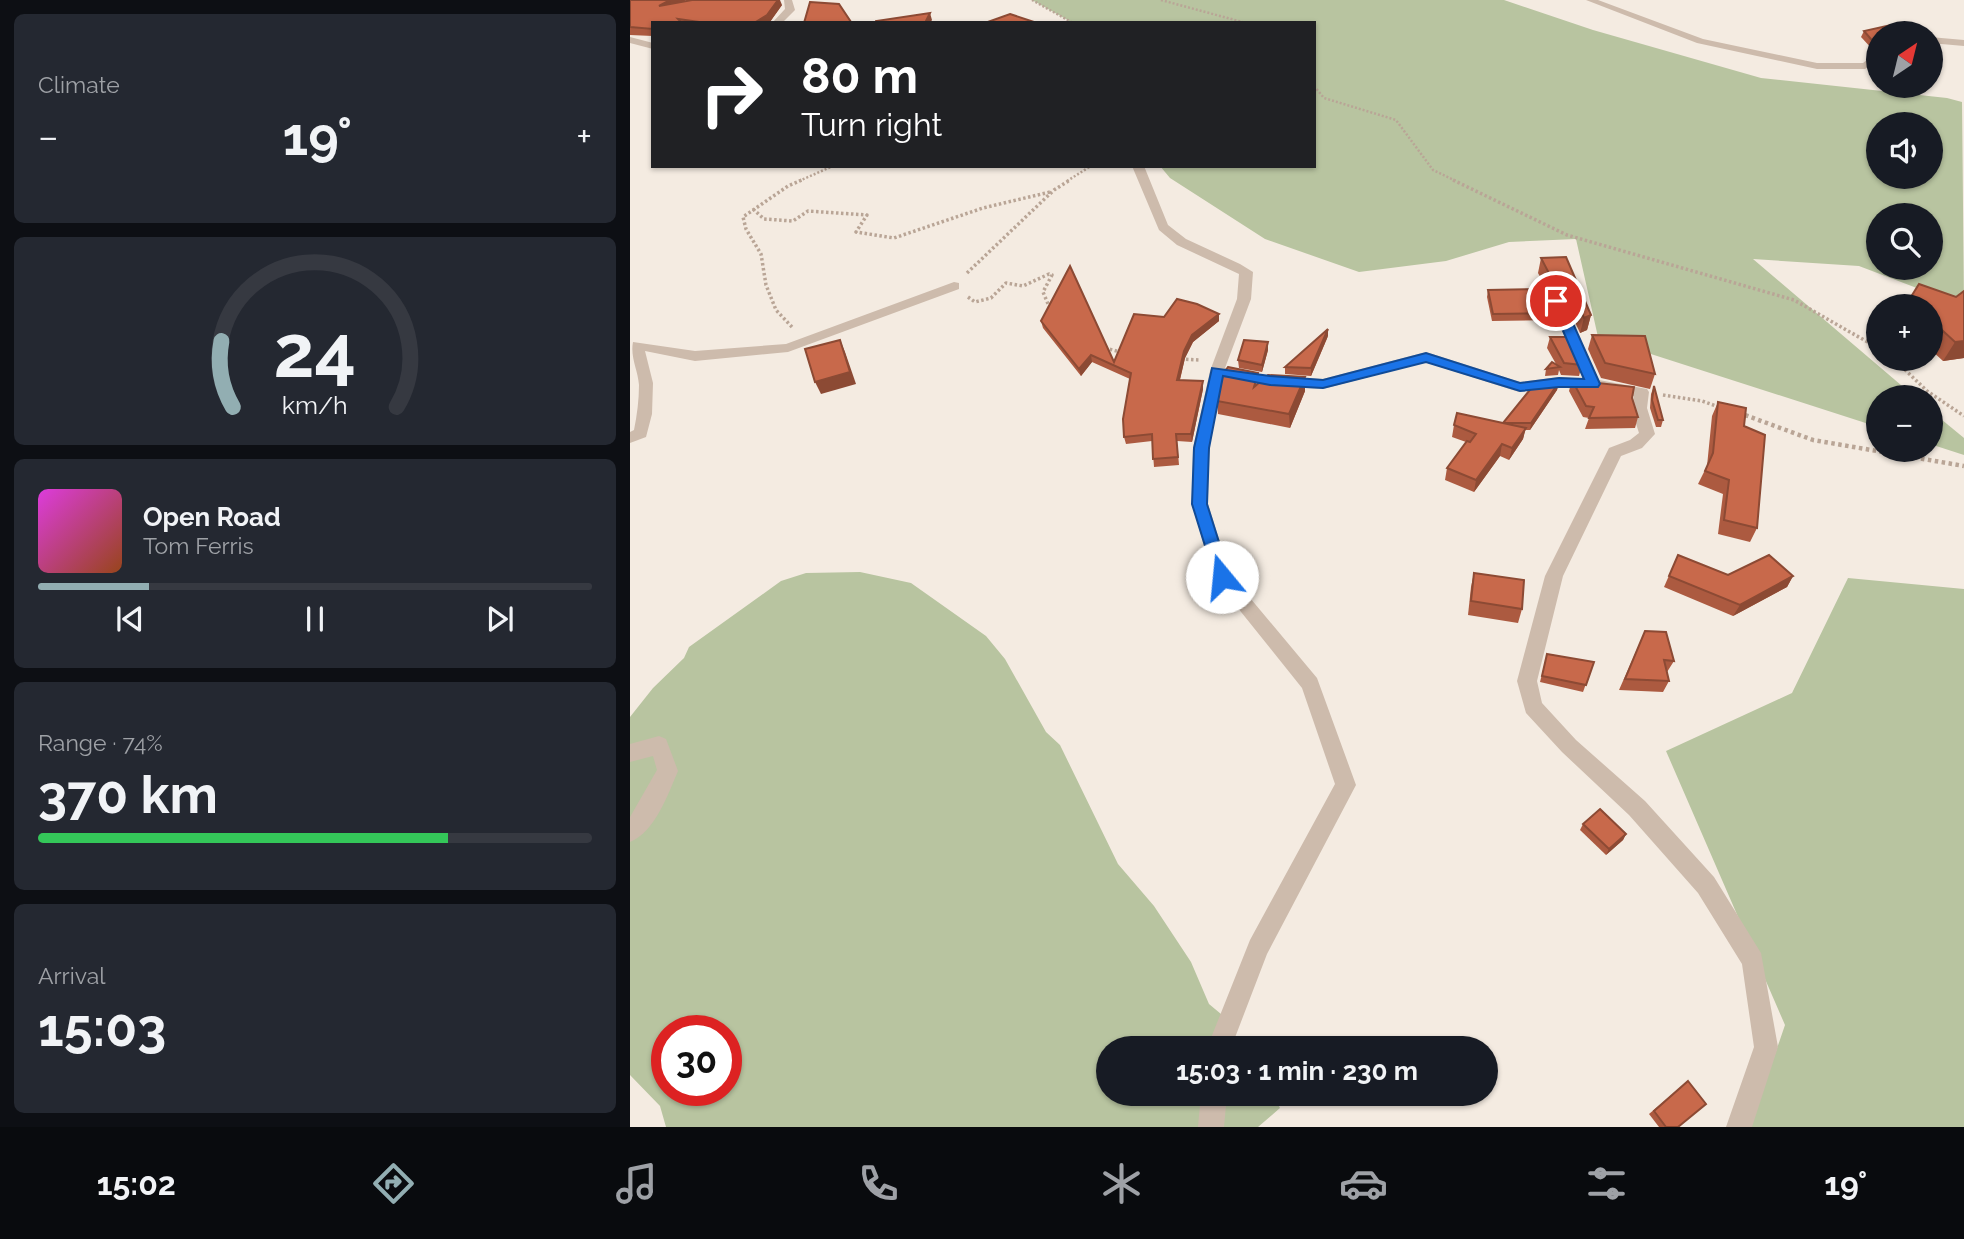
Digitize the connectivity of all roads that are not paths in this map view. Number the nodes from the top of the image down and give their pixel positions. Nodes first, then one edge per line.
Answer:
1 (788, 0) edge
2 (1590, 0) edge
3 (778, 21) edge
4 (630, 40) edge
5 (1943, 41) edge
6 (1964, 43) edge
7 (651, 46) edge
8 (651, 47) edge
9 (630, 51) edge
10 (1866, 65) edge
11 (1139, 168) edge
12 (954, 286) road end
13 (1556, 301) dead end
14 (1218, 367) junction
15 (1593, 384) junction
16 (630, 438) edge
17 (630, 753) edge
18 (630, 832) edge
19 (1224, 1036) edge
20 (1213, 1106) edge
21 (1211, 1127) edge
22 (1739, 1127) edge

1 - 3 street
2 - 10 street
4 - 7 street
5 - 6 street
8 - 9 street
11 - 14 street
12 - 16 street
13 - 15 street
14 - 15 street
14 - 19 street
15 - 22 street
17 - 18 street
20 - 21 street

